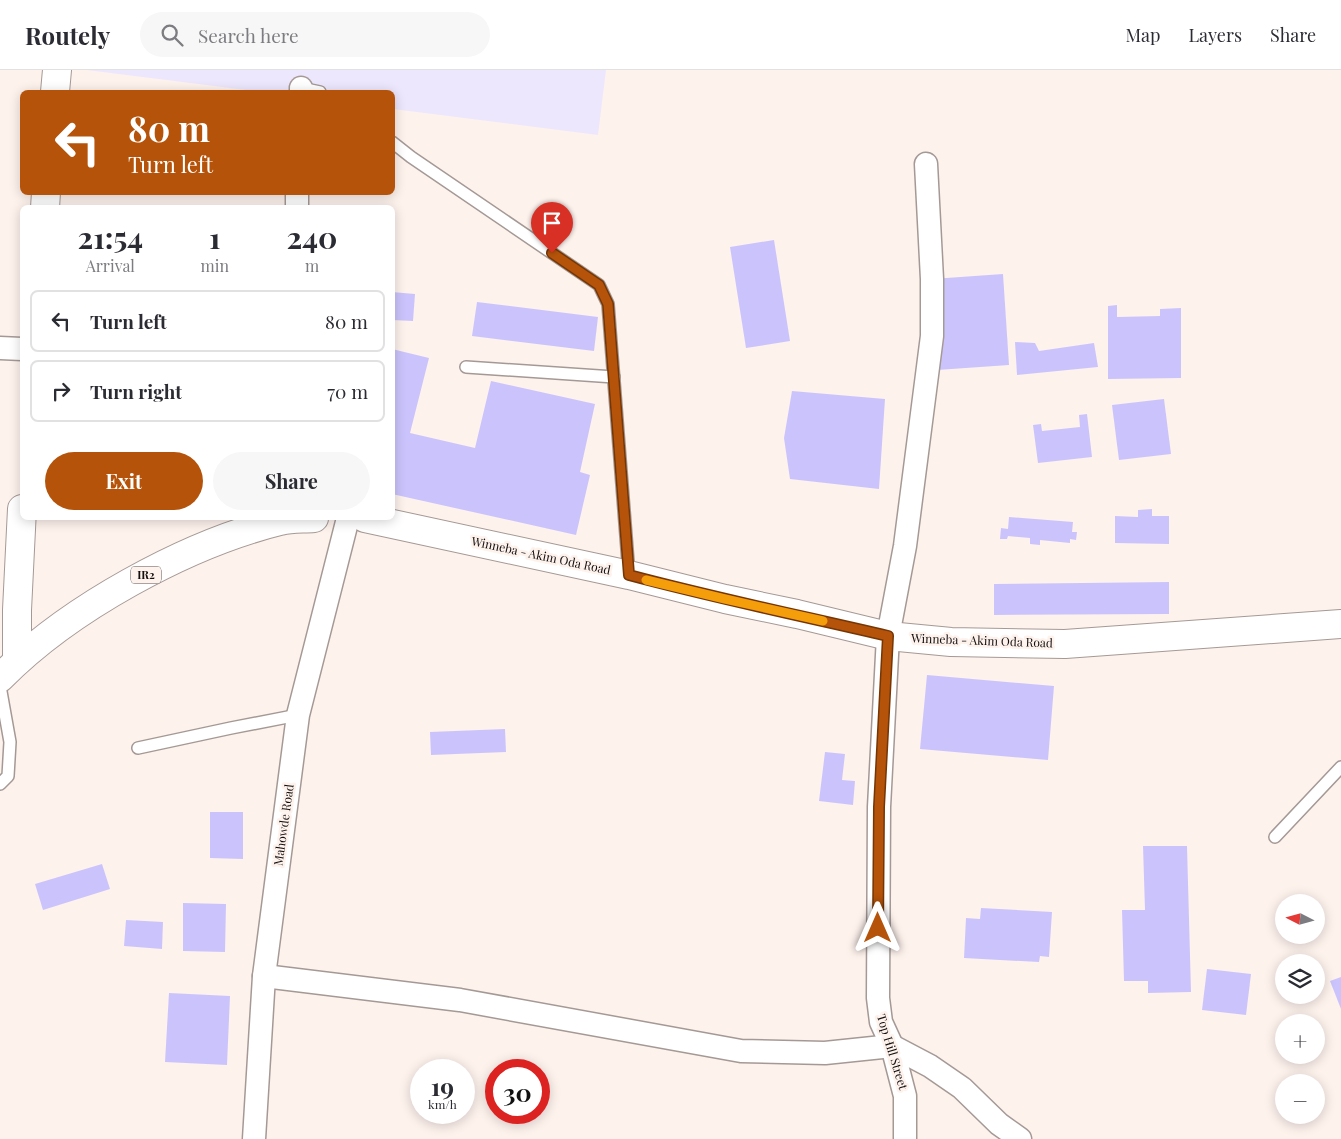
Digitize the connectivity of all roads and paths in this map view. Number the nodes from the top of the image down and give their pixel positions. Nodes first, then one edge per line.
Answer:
1 (57, 70) edge
2 (55, 90) edge
3 (395, 145) edge
4 (926, 164) dead end
5 (0, 348) edge
6 (20, 349) edge
7 (466, 367) dead end
8 (614, 376) junction
9 (21, 520) edge
10 (279, 520) edge
11 (347, 520) edge
12 (374, 520) edge
13 (629, 575) junction
14 (1341, 624) edge
15 (888, 636) junction
16 (8, 670) edge
17 (0, 686) edge
18 (298, 715) junction
19 (138, 748) dead end
20 (1341, 767) edge
21 (0, 784) edge
22 (1275, 837) dead end
23 (264, 976) junction
24 (892, 1046) junction
25 (254, 1139) edge
26 (905, 1139) edge
27 (1020, 1139) edge

1 - 2 main road
3 - 8 lane
4 - 15 street, Top Hill Street
5 - 6 street
7 - 8 lane
8 - 13 lane
9 - 16 main road
10 - 16 main road, IR2
11 - 18 street, Mahowde Road
12 - 13 main road, Winneba - Akim Oda Road
13 - 15 main road, Winneba - Akim Oda Road
14 - 15 main road, Winneba - Akim Oda Road
15 - 24 street, Top Hill Street
17 - 21 lane
18 - 19 lane
18 - 23 street, Mahowde Road
20 - 22 lane
23 - 24 street
23 - 25 street, Mahowde Road
24 - 26 street, Top Hill Street
24 - 27 street

